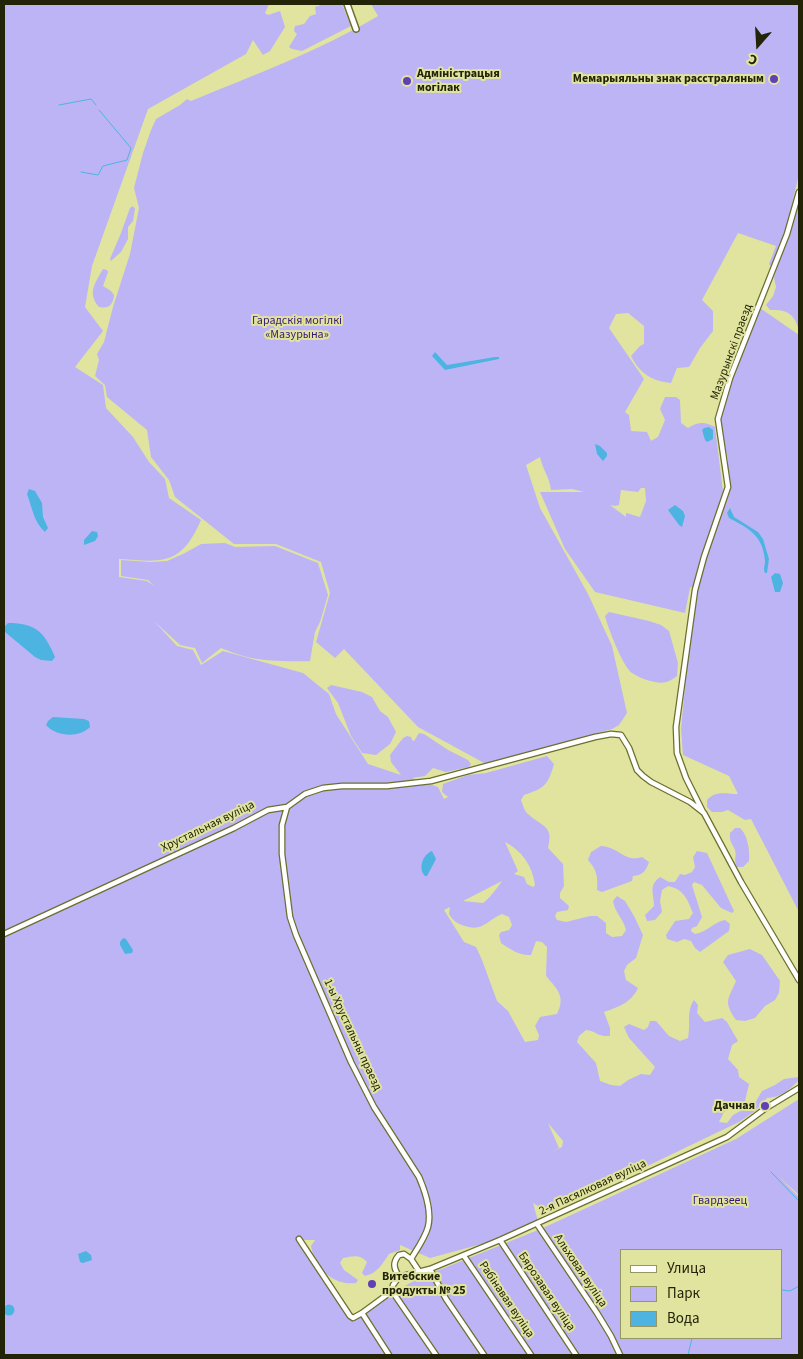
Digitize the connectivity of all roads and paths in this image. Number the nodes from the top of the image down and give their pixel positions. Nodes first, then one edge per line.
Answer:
1 (347, 4) edge
2 (356, 28) dead end
3 (799, 192) edge
4 (287, 807) junction
5 (704, 813) junction
6 (4, 934) edge
7 (799, 980) edge
8 (799, 1088) edge
9 (537, 1224) junction
10 (299, 1239) dead end
11 (500, 1240) junction
12 (464, 1256) junction
13 (411, 1259) junction
14 (430, 1269) junction
15 (419, 1271) junction
16 (399, 1277) junction
17 (392, 1291) junction
18 (362, 1313) junction
19 (389, 1355) edge
20 (436, 1355) edge
21 (484, 1355) edge
22 (531, 1355) edge
23 (576, 1355) edge
24 (620, 1355) edge

1 - 2 street
3 - 5 street, Мазурынскі праезд
4 - 5 street, Хрустальная вуліца
4 - 6 street, Хрустальная вуліца
4 - 13 street, 1-ы Хрустальны праезд
5 - 7 street, Мазурынскі праезд
8 - 9 street, 2-я Пасялковая вуліца
9 - 11 street, 2-я Пасялковая вуліца
9 - 24 street, Альховая вуліца
10 - 18 street
11 - 12 street, 2-я Пасялковая вуліца
11 - 23 street, Бярозавая вуліца
12 - 14 street, 2-я Пасялковая вуліца
12 - 22 street, Рабінавая вуліца
13 - 15 street
13 - 16 street
14 - 15 street, 2-я Пасялковая вуліца
14 - 21 street
15 - 16 street, 2-я Пасялковая вуліца
16 - 17 street
17 - 18 street
17 - 20 street
18 - 19 street

